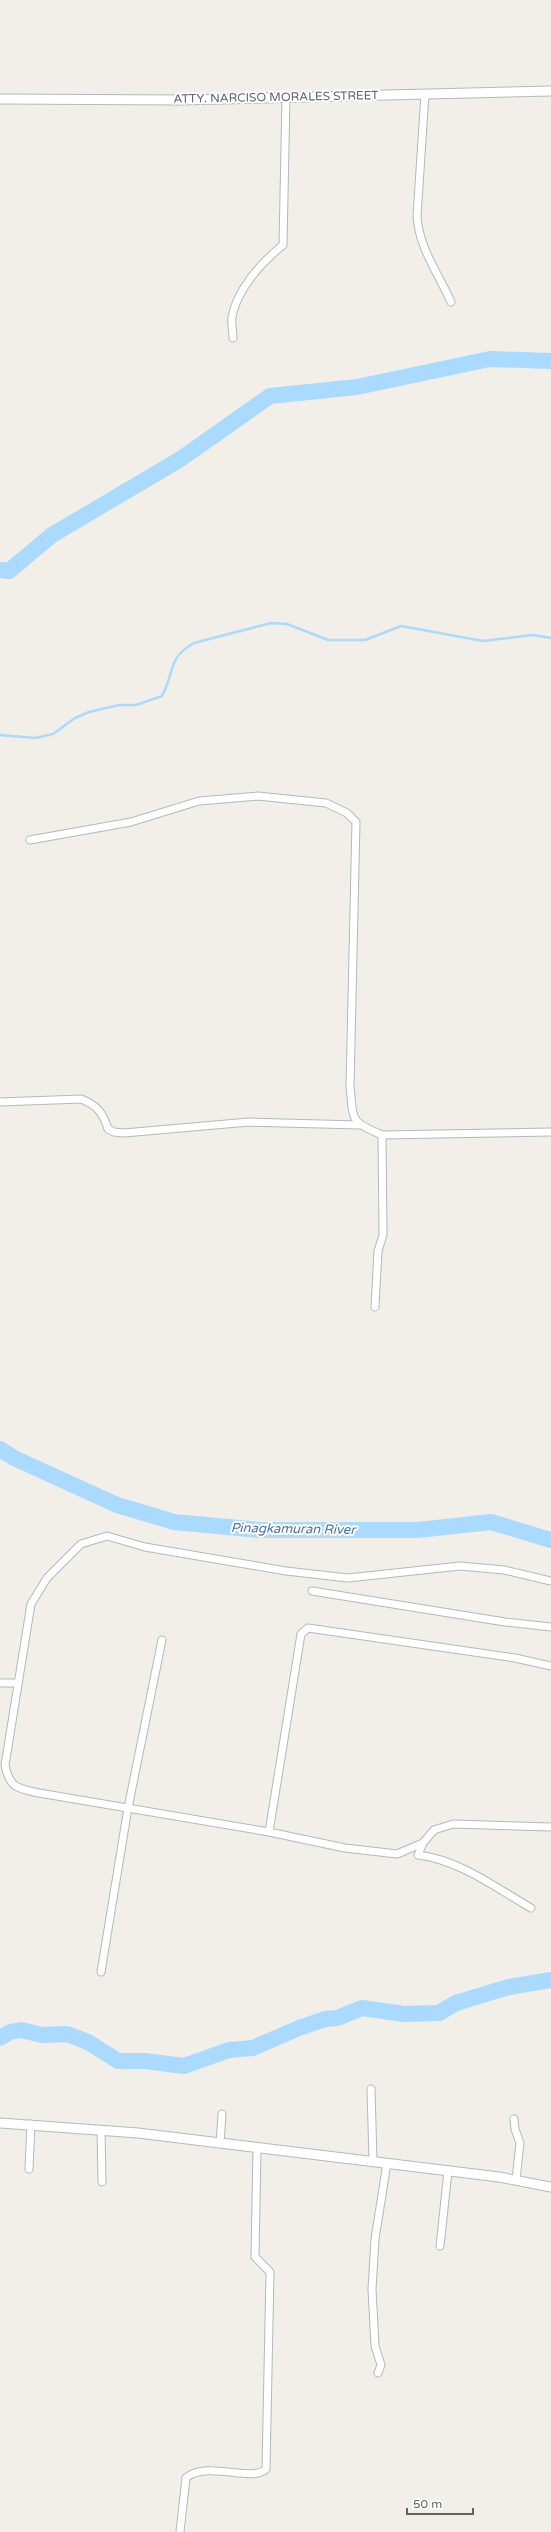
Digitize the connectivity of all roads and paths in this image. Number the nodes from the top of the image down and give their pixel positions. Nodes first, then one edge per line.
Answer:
1 (551, 91) edge
2 (425, 94) junction
3 (286, 97) junction
4 (0, 99) edge
5 (451, 302) dead end
6 (233, 338) dead end
7 (30, 840) dead end
8 (0, 1102) edge
9 (359, 1125) junction
10 (551, 1132) edge
11 (382, 1135) junction
12 (375, 1308) dead end
13 (551, 1581) edge
14 (312, 1591) dead end
15 (551, 1627) edge
16 (162, 1640) dead end
17 (551, 1666) edge
18 (0, 1683) edge
19 (17, 1683) junction
20 (128, 1808) junction
21 (551, 1827) edge
22 (269, 1832) junction
23 (423, 1843) junction
24 (531, 1908) dead end
25 (101, 1972) dead end
26 (371, 2089) dead end
27 (222, 2114) dead end
28 (514, 2119) dead end
29 (0, 2123) edge
30 (31, 2124) junction
31 (101, 2130) junction
32 (220, 2144) junction
33 (257, 2148) junction
34 (373, 2161) junction
35 (387, 2163) junction
36 (29, 2169) dead end
37 (448, 2171) junction
38 (516, 2180) junction
39 (102, 2182) dead end
40 (551, 2187) edge
41 (440, 2246) dead end
42 (378, 2373) dead end
43 (180, 2532) edge

1 - 2 street, ATTY. NARCISO MORALES STREET
2 - 3 street, ATTY. NARCISO MORALES STREET
2 - 5 street
3 - 4 street, ATTY. NARCISO MORALES STREET
3 - 6 street
7 - 9 street
8 - 9 street
9 - 11 street
10 - 11 street
11 - 12 street
13 - 19 street
14 - 15 street
16 - 20 street
17 - 22 street
18 - 19 street
19 - 20 street
20 - 22 street
20 - 25 street
21 - 23 street
22 - 23 street
23 - 24 street
26 - 34 street
27 - 32 street
28 - 38 street
29 - 30 street
30 - 31 street
30 - 36 street
31 - 32 street
31 - 39 street
32 - 33 street
33 - 34 street
33 - 43 street
34 - 35 street
35 - 37 street
35 - 42 street
37 - 38 street
37 - 41 street
38 - 40 street

